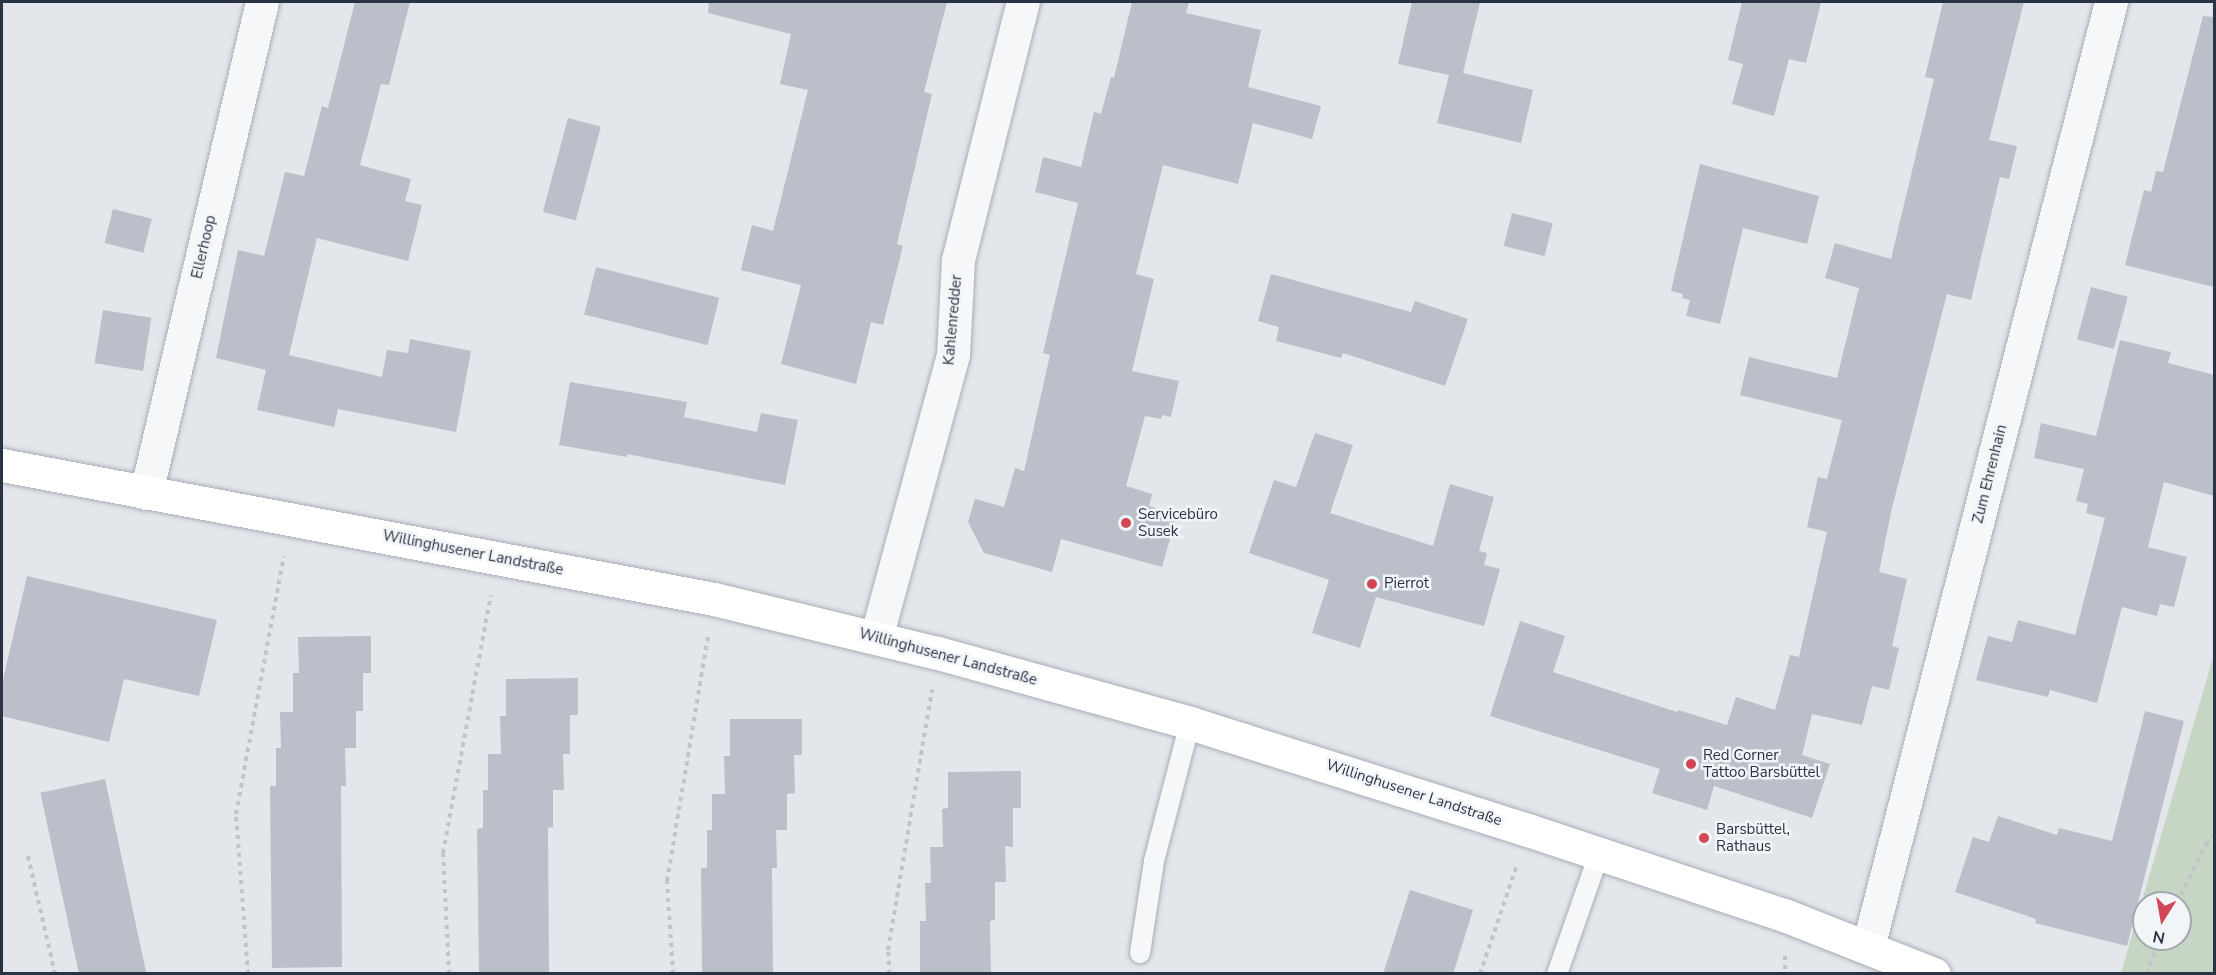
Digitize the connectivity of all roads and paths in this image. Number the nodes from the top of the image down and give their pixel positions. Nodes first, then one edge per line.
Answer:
1 (262, 2) edge
2 (1023, 2) edge
3 (2111, 2) edge
4 (2, 465) edge
5 (146, 493) junction
6 (291, 519) junction
7 (498, 557) junction
8 (714, 599) junction
9 (876, 638) junction
10 (938, 652) junction
11 (1190, 723) junction
12 (2214, 835) edge
13 (1599, 854) junction
14 (28, 856) dead end
15 (2182, 891) edge
16 (1508, 893) dead end
17 (1868, 947) junction
18 (2155, 951) edge
19 (1140, 953) dead end
20 (55, 974) edge
21 (248, 974) edge
22 (449, 974) edge
23 (673, 974) edge
24 (890, 974) edge
25 (1480, 974) edge
26 (1557, 974) edge
27 (1934, 974) edge
28 (2147, 974) edge

1 - 5 street, Ellerhoop
2 - 9 street, Kahlenredder
3 - 17 street, Zum Ehrenhain
4 - 5 street, Willinghusener Landstraße
5 - 6 street, Willinghusener Landstraße
6 - 7 street, Willinghusener Landstraße
6 - 21 path
7 - 8 street, Willinghusener Landstraße
7 - 22 path
8 - 9 street, Willinghusener Landstraße
8 - 23 path
9 - 10 street, Willinghusener Landstraße
10 - 11 street, Willinghusener Landstraße
10 - 24 path
11 - 13 street, Willinghusener Landstraße
11 - 19 lane
12 - 15 path
13 - 17 street, Willinghusener Landstraße
13 - 26 lane
14 - 20 path
16 - 25 path
17 - 27 street, Willinghusener Landstraße
18 - 28 path

